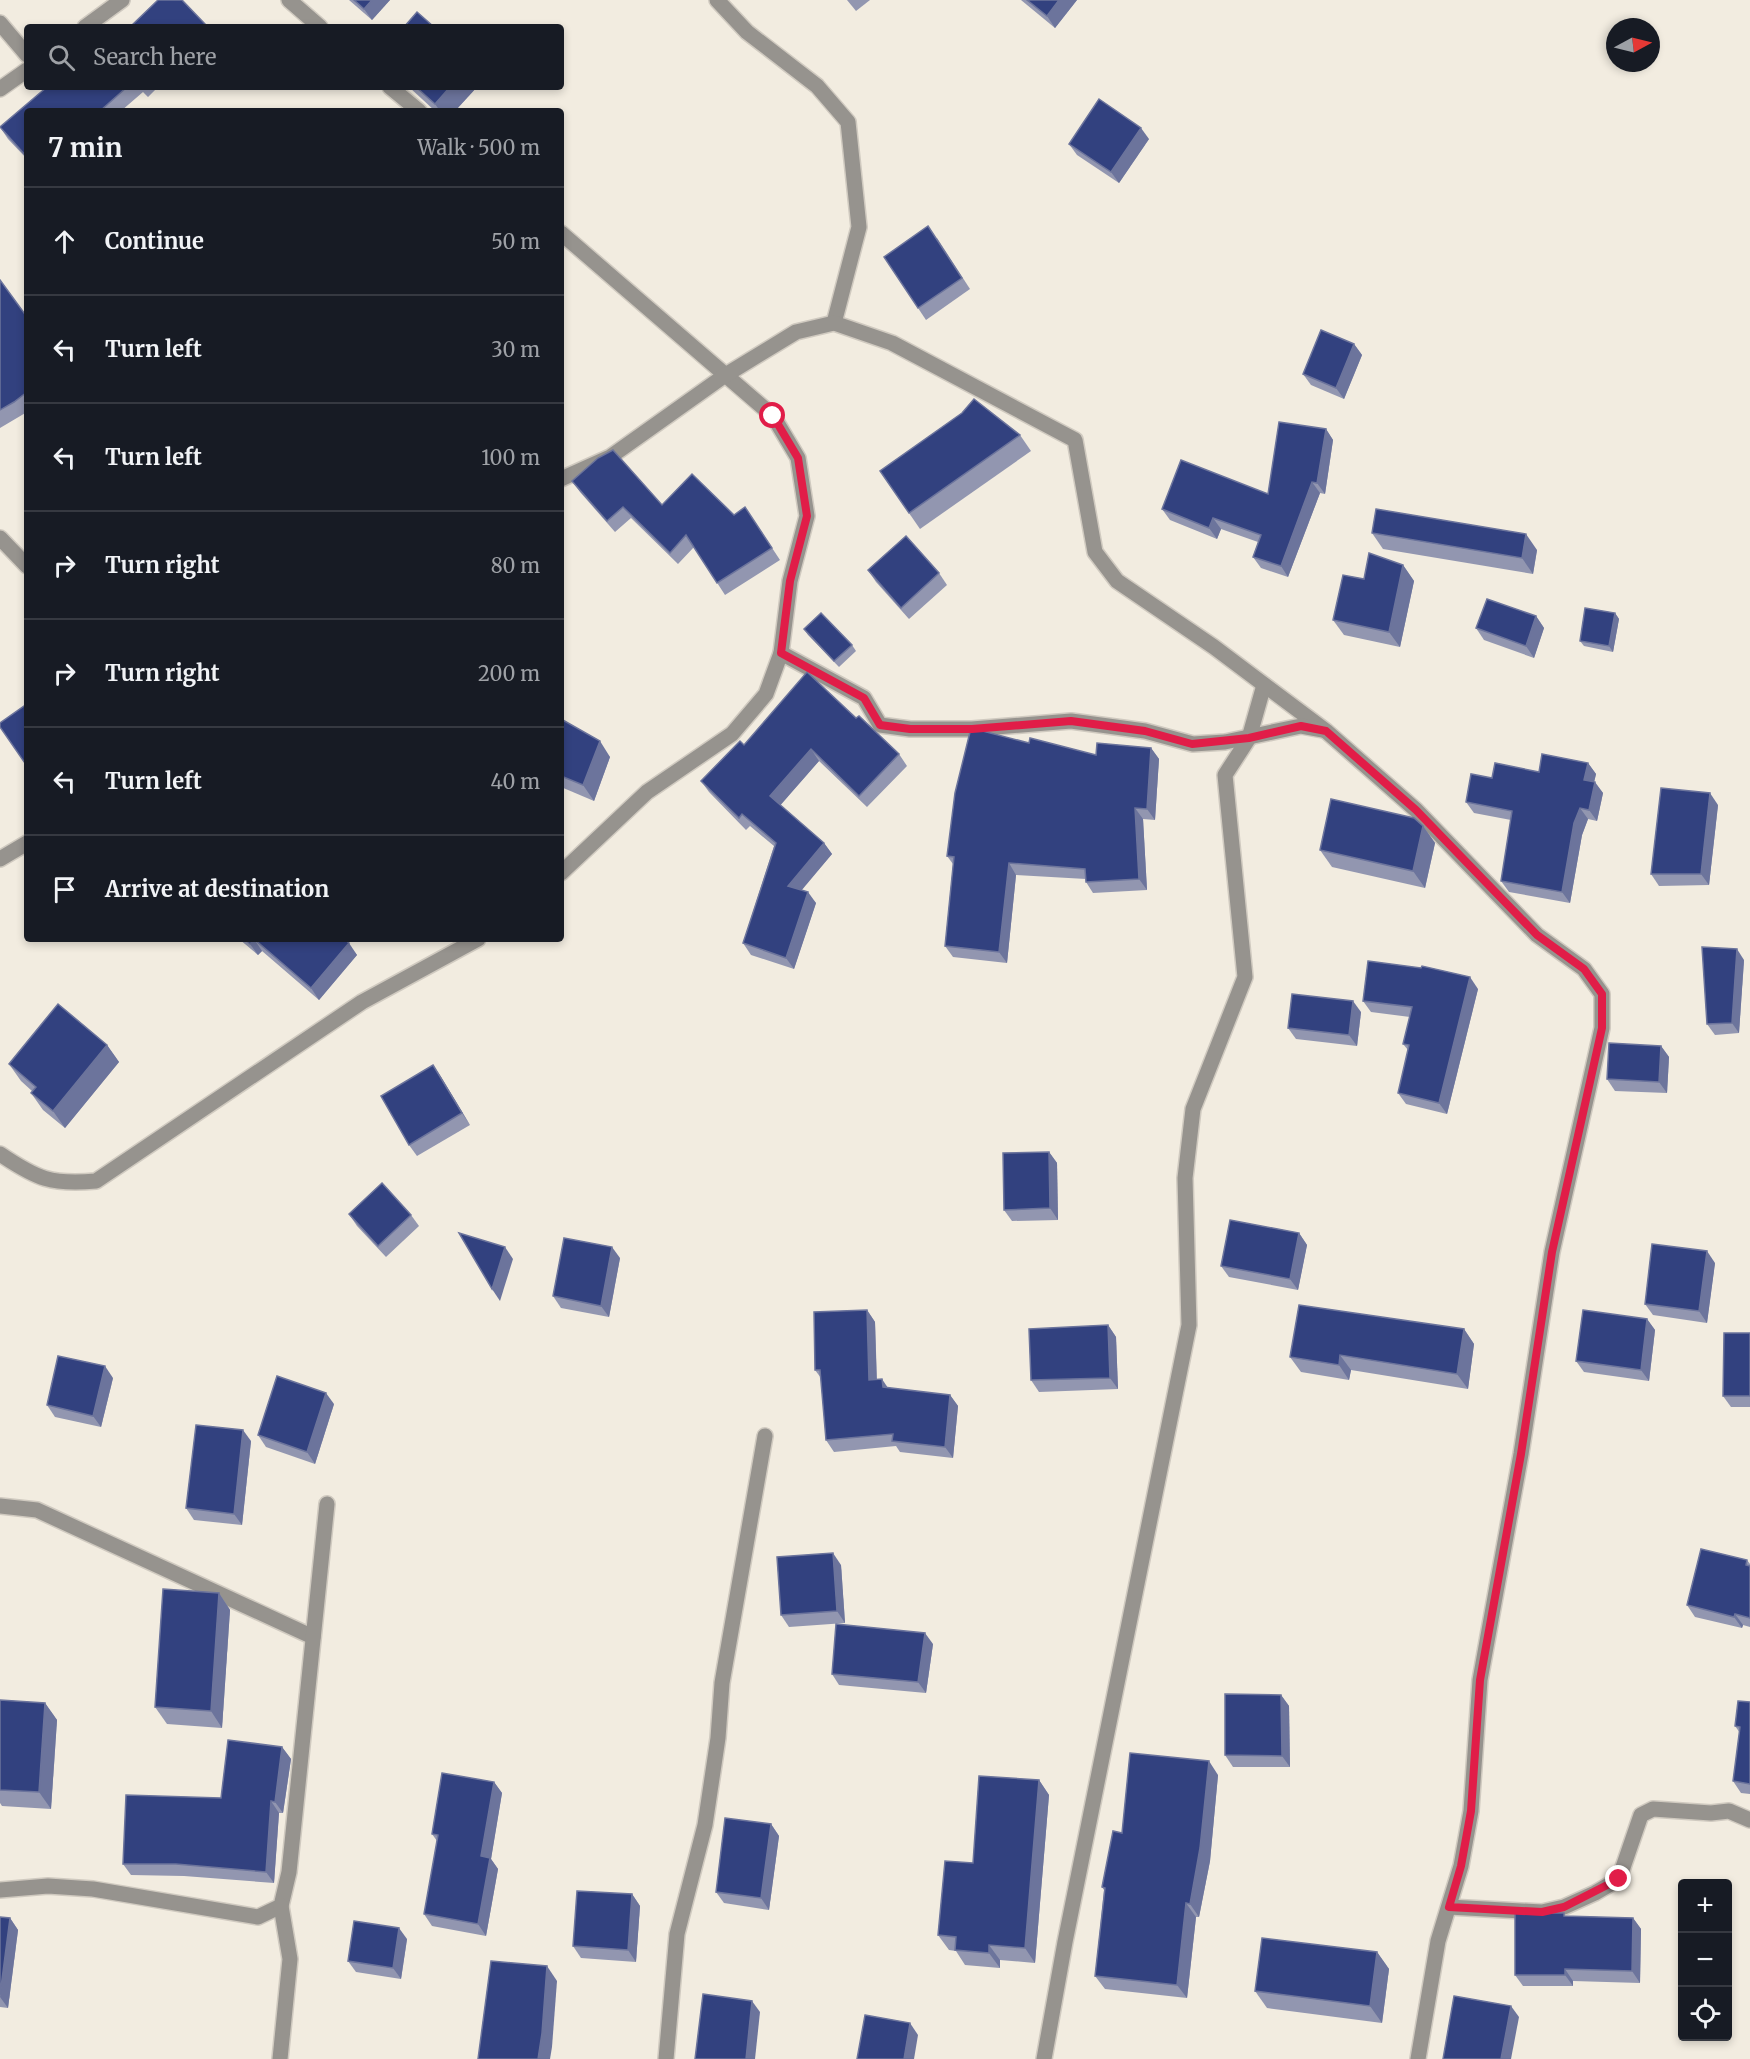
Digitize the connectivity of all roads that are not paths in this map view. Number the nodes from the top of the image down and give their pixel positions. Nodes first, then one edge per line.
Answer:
1 (122, 0) edge
2 (289, 0) edge
3 (717, 0) edge
4 (0, 22) edge
5 (89, 24) edge
6 (317, 24) edge
7 (24, 51) edge
8 (24, 72) edge
9 (0, 89) edge
10 (394, 90) edge
11 (415, 108) edge
12 (564, 236) edge
13 (834, 323) junction
14 (724, 376) junction
15 (564, 478) edge
16 (0, 538) edge
17 (24, 563) edge
18 (781, 653) junction
19 (1264, 685) junction
20 (1326, 731) junction
21 (1249, 738) junction
22 (24, 845) edge
23 (0, 859) edge
24 (564, 870) edge
25 (472, 942) edge
26 (0, 1154) edge
27 (765, 1436) dead end
28 (327, 1504) dead end
29 (0, 1506) edge
30 (313, 1637) junction
31 (1750, 1820) edge
32 (0, 1890) edge
33 (281, 1906) junction
34 (1449, 1907) junction
35 (280, 2059) edge
36 (666, 2059) edge
37 (1044, 2059) edge
38 (1418, 2059) edge

1 - 5 street
2 - 6 street
3 - 13 street
4 - 7 street
8 - 9 street
10 - 11 street
12 - 14 street
13 - 14 street
13 - 19 street
14 - 15 street
14 - 18 street
16 - 17 street
18 - 21 street
18 - 24 street
19 - 20 street
19 - 21 street
20 - 21 street
20 - 34 street
21 - 37 street
22 - 23 street
25 - 26 street
27 - 36 street
28 - 30 street
29 - 30 street
30 - 33 street
31 - 34 street
32 - 33 street
33 - 35 street
34 - 38 street

